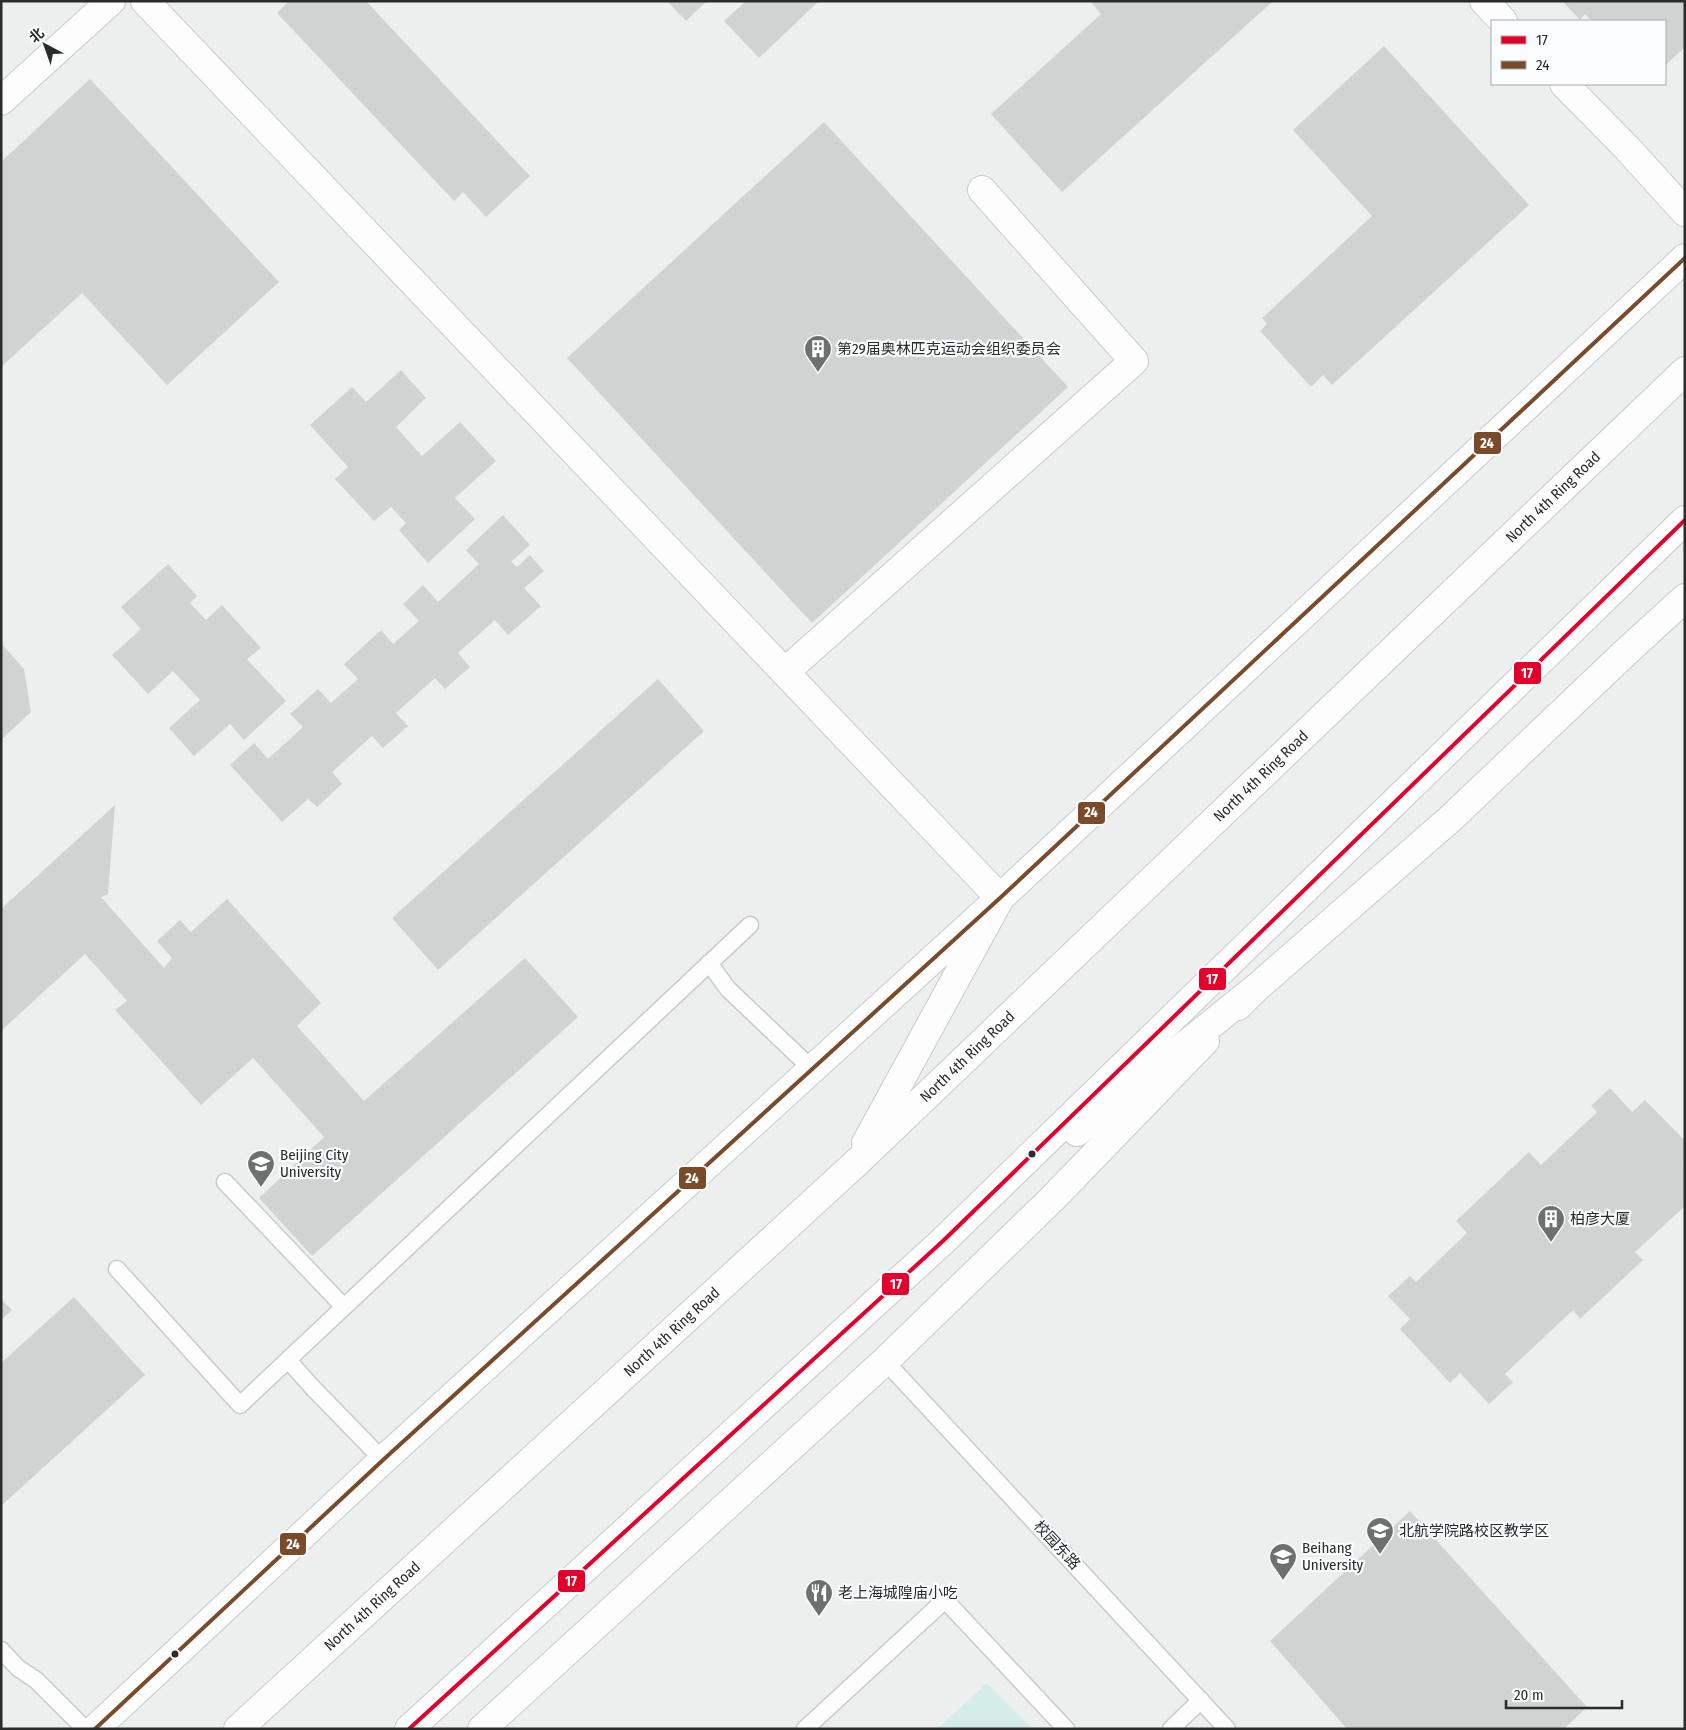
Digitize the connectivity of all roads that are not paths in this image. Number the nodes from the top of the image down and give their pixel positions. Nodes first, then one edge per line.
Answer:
1 (111, 1) edge
2 (145, 1) edge
3 (1484, 1) edge
4 (1502, 20) edge
5 (1565, 85) edge
6 (1, 101) edge
7 (982, 190) dead end
8 (1685, 212) edge
9 (1685, 238) edge
10 (1677, 266) edge
11 (1685, 371) edge
12 (1685, 520) edge
13 (1685, 598) edge
14 (785, 672) junction
15 (1000, 898) junction
16 (750, 925) dead end
17 (709, 963) junction
18 (1255, 989) junction
19 (813, 1070) junction
20 (854, 1165) junction
21 (225, 1182) dead end
22 (944, 1240) junction
23 (117, 1269) dead end
24 (343, 1306) junction
25 (288, 1360) junction
26 (885, 1361) junction
27 (383, 1460) junction
28 (1, 1650) edge
29 (1201, 1700) junction
30 (85, 1729) edge
31 (95, 1729) edge
32 (238, 1729) edge
33 (409, 1729) edge
34 (482, 1729) edge
35 (805, 1729) edge
36 (1066, 1729) edge
37 (1171, 1729) edge
38 (1227, 1729) edge

1 - 6 main road
2 - 14 main road
3 - 4 main road
5 - 8 main road
7 - 14 main road
9 - 10 main road
10 - 15 main road
11 - 20 main road, North 4th Ring Road
12 - 22 main road
13 - 18 main road
14 - 15 main road
15 - 19 main road
15 - 20 main road
16 - 17 lane
17 - 19 lane
17 - 24 lane
18 - 22 main road
18 - 26 main road
19 - 27 main road
20 - 32 main road, North 4th Ring Road
21 - 24 lane
22 - 33 main road
23 - 25 lane
24 - 25 lane
25 - 27 lane
26 - 29 lane, 校园东路
26 - 34 main road
27 - 31 main road
28 - 30 lane
29 - 37 lane
29 - 38 lane, 校园东路
35 - 36 lane

